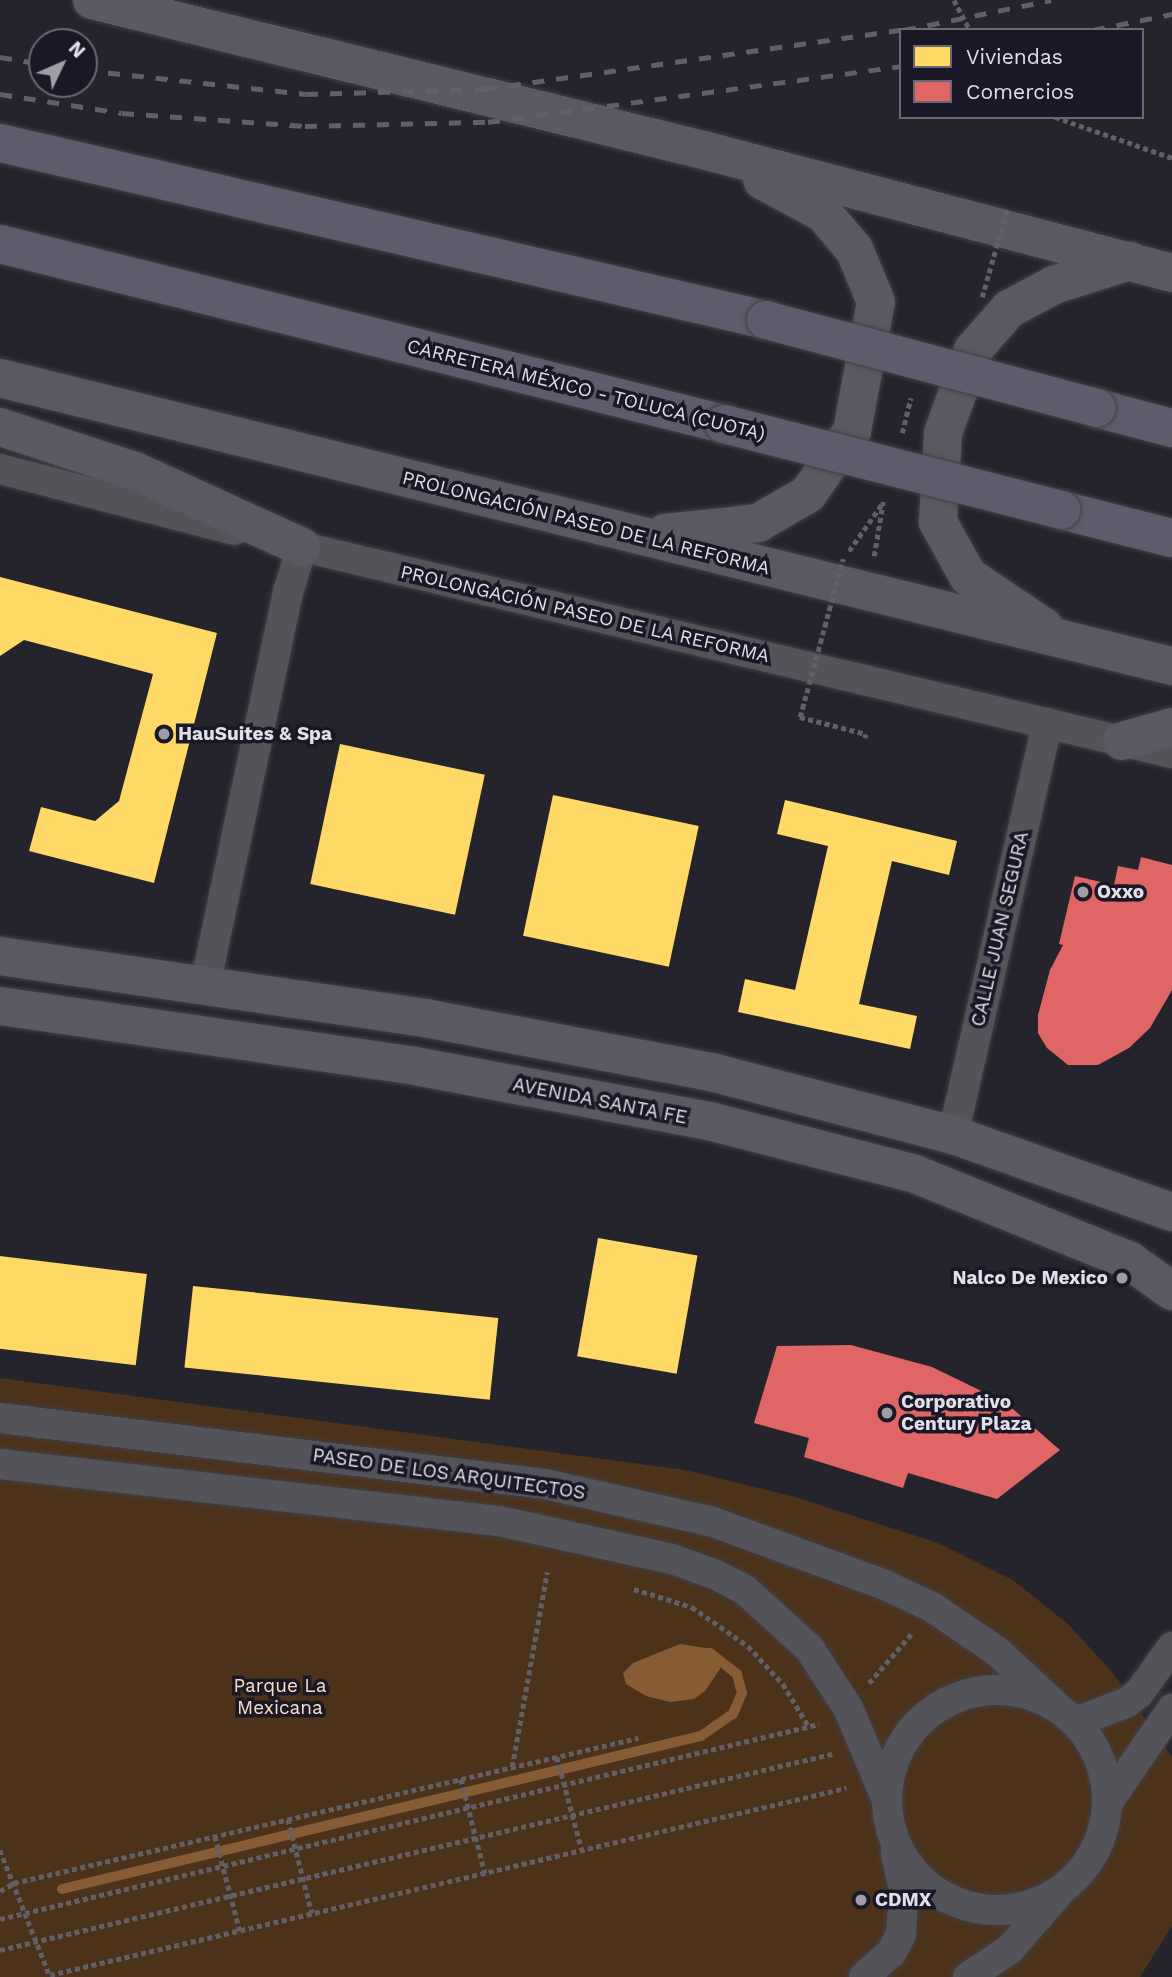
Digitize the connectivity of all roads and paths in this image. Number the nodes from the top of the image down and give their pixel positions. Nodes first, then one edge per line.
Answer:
1 (92, 0) edge
2 (954, 0) edge
3 (969, 28) edge
4 (1061, 119) edge
5 (0, 143) edge
6 (707, 151) junction
7 (1172, 158) edge
8 (1007, 210) dead end
9 (0, 244) edge
10 (1130, 261) junction
11 (1172, 273) edge
12 (982, 297) dead end
13 (0, 378) edge
14 (0, 427) edge
15 (1172, 428) edge
16 (0, 470) edge
17 (639, 536) junction
18 (1172, 538) edge
19 (302, 547) junction
20 (872, 560) dead end
21 (1065, 641) junction
22 (1172, 666) edge
23 (1047, 723) junction
24 (1172, 727) edge
25 (865, 736) dead end
26 (1122, 741) junction
27 (1172, 753) edge
28 (0, 956) edge
29 (205, 986) junction
30 (0, 1006) edge
31 (953, 1135) junction
32 (1172, 1212) edge
33 (1172, 1291) edge
34 (0, 1418) edge
35 (0, 1464) edge
36 (547, 1572) dead end
37 (634, 1589) dead end
38 (918, 1626) dead end
39 (1172, 1647) edge
40 (861, 1692) dead end
41 (1172, 1709) edge
42 (1065, 1714) junction
43 (827, 1722) dead end
44 (810, 1727) junction
45 (638, 1738) dead end
46 (837, 1753) dead end
47 (557, 1757) junction
48 (512, 1767) junction
49 (461, 1779) junction
50 (565, 1784) junction
51 (847, 1787) dead end
52 (886, 1798) junction
53 (1108, 1802) junction
54 (468, 1807) junction
55 (573, 1816) junction
56 (288, 1819) junction
57 (891, 1833) junction
58 (215, 1836) junction
59 (476, 1838) junction
60 (295, 1848) junction
61 (0, 1850) edge
62 (582, 1850) junction
63 (222, 1865) junction
64 (485, 1873) junction
65 (303, 1880) junction
66 (14, 1883) junction
67 (1061, 1890) junction
68 (0, 1891) edge
69 (231, 1897) junction
70 (25, 1912) junction
71 (312, 1913) junction
72 (0, 1919) edge
73 (240, 1931) junction
74 (37, 1942) junction
75 (0, 1950) edge
76 (50, 1976) edge
77 (864, 1977) edge
78 (968, 1977) edge

1 - 6 main road
2 - 3 path
4 - 7 path
5 - 15 highway, bridge
6 - 10 main road
6 - 17 main road
8 - 12 path, bridge
9 - 18 highway, CARRETERA MÉXICO - TOLUCA (CUOTA), bridge
10 - 11 main road
10 - 21 main road
13 - 17 main road, PROLONGACIÓN PASEO DE LA REFORMA
14 - 19 main road
16 - 19 street, PROLONGACIÓN PASEO DE LA REFORMA
17 - 21 main road, PROLONGACIÓN PASEO DE LA REFORMA
19 - 23 street, PROLONGACIÓN PASEO DE LA REFORMA
19 - 29 street
20 - 25 path, bridge
21 - 22 main road, PROLONGACIÓN PASEO DE LA REFORMA
23 - 26 street, PROLONGACIÓN PASEO DE LA REFORMA
23 - 31 street, CALLE JUAN SEGURA
24 - 26 main road
26 - 27 street, PROLONGACIÓN PASEO DE LA REFORMA
28 - 29 main road
29 - 31 main road
30 - 33 main road, AVENIDA SANTA FE
31 - 32 main road
34 - 42 street, PASEO DE LOS ARQUITECTOS
35 - 52 street, PASEO DE LOS ARQUITECTOS
36 - 48 path
37 - 44 path
38 - 40 path
39 - 42 street
41 - 53 street
42 - 52 street
42 - 53 street
43 - 44 path
44 - 50 path
45 - 47 path
46 - 55 path
47 - 48 path
47 - 50 path
48 - 49 path
49 - 54 path
49 - 56 path
50 - 54 path
50 - 55 path
51 - 62 path
52 - 57 street
53 - 67 street
54 - 59 path
54 - 60 path
55 - 59 path
55 - 62 path
56 - 58 path
56 - 60 path
57 - 67 street
57 - 77 street
58 - 63 path
58 - 66 path
59 - 64 path
59 - 65 path
60 - 63 path
60 - 65 path
61 - 66 path
62 - 64 path
63 - 69 path
63 - 70 path
64 - 71 path
65 - 69 path
65 - 71 path
66 - 68 path
66 - 70 path
67 - 78 street
69 - 73 path
69 - 74 path
70 - 72 path
70 - 74 path
71 - 73 path
73 - 76 path
74 - 75 path
74 - 76 path

